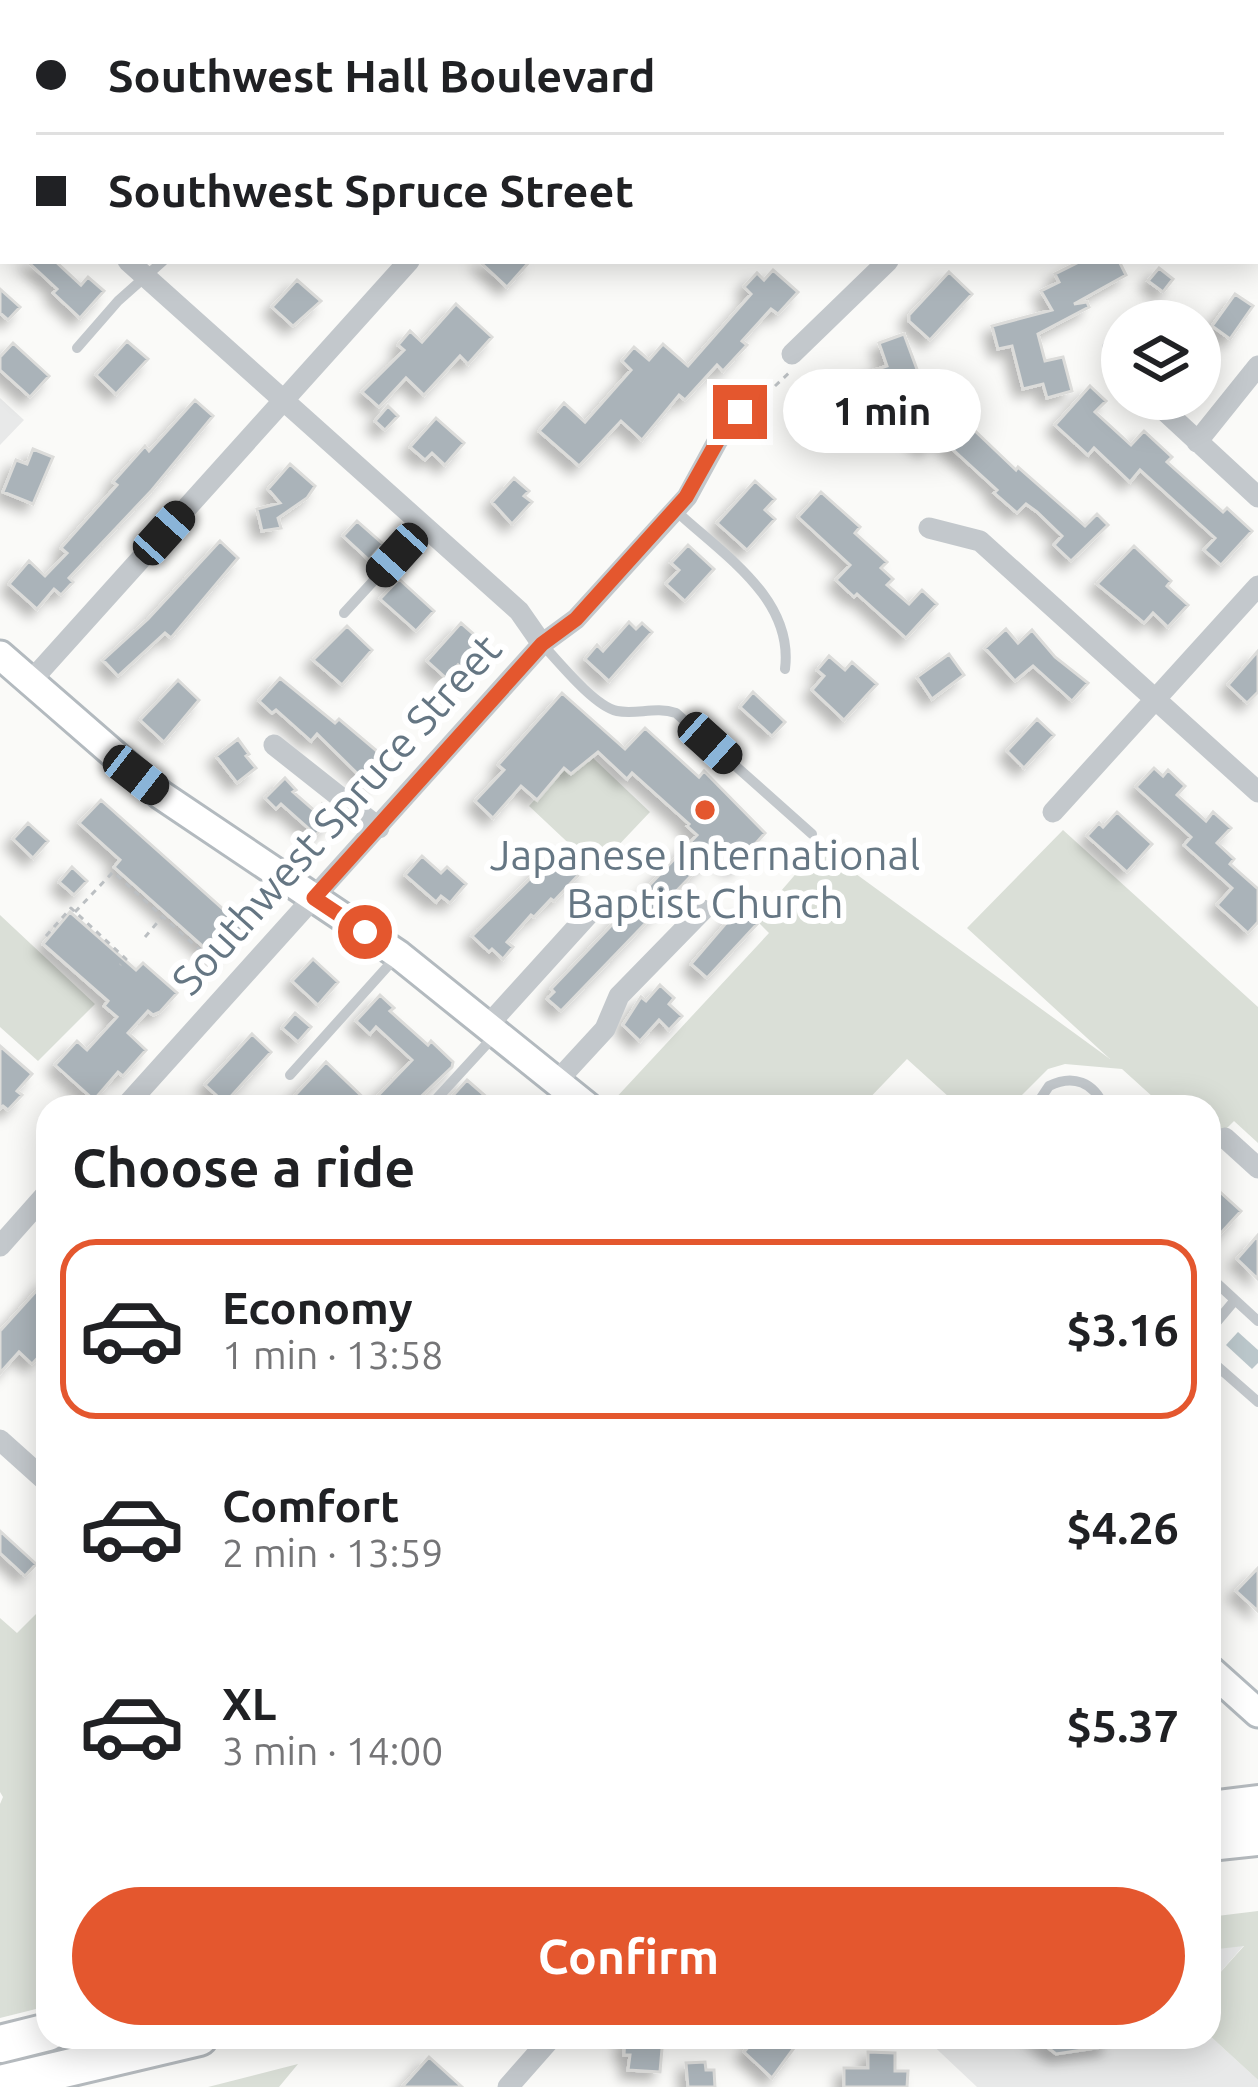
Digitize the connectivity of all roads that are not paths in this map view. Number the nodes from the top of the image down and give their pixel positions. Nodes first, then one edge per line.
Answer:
1 (406, 264) edge
2 (885, 264) edge
3 (155, 270) edge
4 (77, 349) dead end
5 (792, 354) road end
6 (1258, 366) edge
7 (756, 392) road end
8 (283, 401) junction
9 (1174, 420) edge
10 (1197, 442) junction
11 (1258, 497) edge
12 (674, 510) junction
13 (424, 526) junction
14 (929, 528) dead end
15 (1258, 586) edge
16 (344, 614) dead end
17 (542, 644) junction
18 (0, 655) edge
19 (785, 669) dead end
20 (30, 682) junction
21 (1158, 700) junction
22 (274, 745) dead end
23 (1258, 791) edge
24 (1053, 812) dead end
25 (379, 828) junction
26 (812, 833) dead end
27 (314, 898) junction
28 (598, 905) dead end
29 (704, 910) dead end
30 (399, 955) junction
31 (493, 1028) junction
32 (290, 1075) dead end
33 (136, 1095) edge
34 (439, 1095) edge
35 (571, 1095) edge
36 (575, 1095) edge
37 (1043, 1095) edge
38 (1097, 1095) edge
39 (1225, 1138) dead end
40 (1258, 1168) edge
41 (36, 1206) edge
42 (0, 1246) edge
43 (1221, 1287) edge
44 (1235, 1300) junction
45 (1221, 1316) edge
46 (1258, 1321) edge
47 (1221, 1370) edge
48 (1258, 1402) edge
49 (0, 1440) edge
50 (36, 1472) edge
51 (1221, 1680) edge
52 (1258, 1713) edge
53 (1258, 1804) edge
54 (1221, 1809) edge
55 (1258, 1837) edge
56 (1221, 1841) edge
57 (36, 2035) edge
58 (0, 2044) edge
59 (149, 2049) edge
60 (541, 2049) edge
61 (0, 2084) edge
62 (508, 2087) edge

1 - 8 street
2 - 5 street
3 - 4 lane
3 - 8 street
6 - 10 street
7 - 12 street, Southwest Spruce Street
8 - 13 street
8 - 20 street
9 - 10 street
10 - 11 street
12 - 17 street, Southwest Spruce Street
12 - 19 lane
13 - 16 lane
13 - 17 street
14 - 21 street
15 - 21 street
17 - 25 street, Southwest Spruce Street
17 - 26 lane
18 - 20 main road
20 - 27 main road
21 - 23 street
21 - 24 street
22 - 25 street
25 - 27 street, Southwest Spruce Street
27 - 30 main road
27 - 33 street, Southwest Spruce Street
28 - 31 street
29 - 36 street
30 - 31 main road
30 - 32 lane
31 - 34 lane
31 - 35 main road
37 - 38 lane
39 - 40 street
41 - 42 street
43 - 44 lane
44 - 45 lane
44 - 46 lane
47 - 48 lane
49 - 50 street
51 - 52 main road
53 - 54 highway
55 - 56 highway
57 - 58 highway
59 - 61 highway
60 - 62 street

